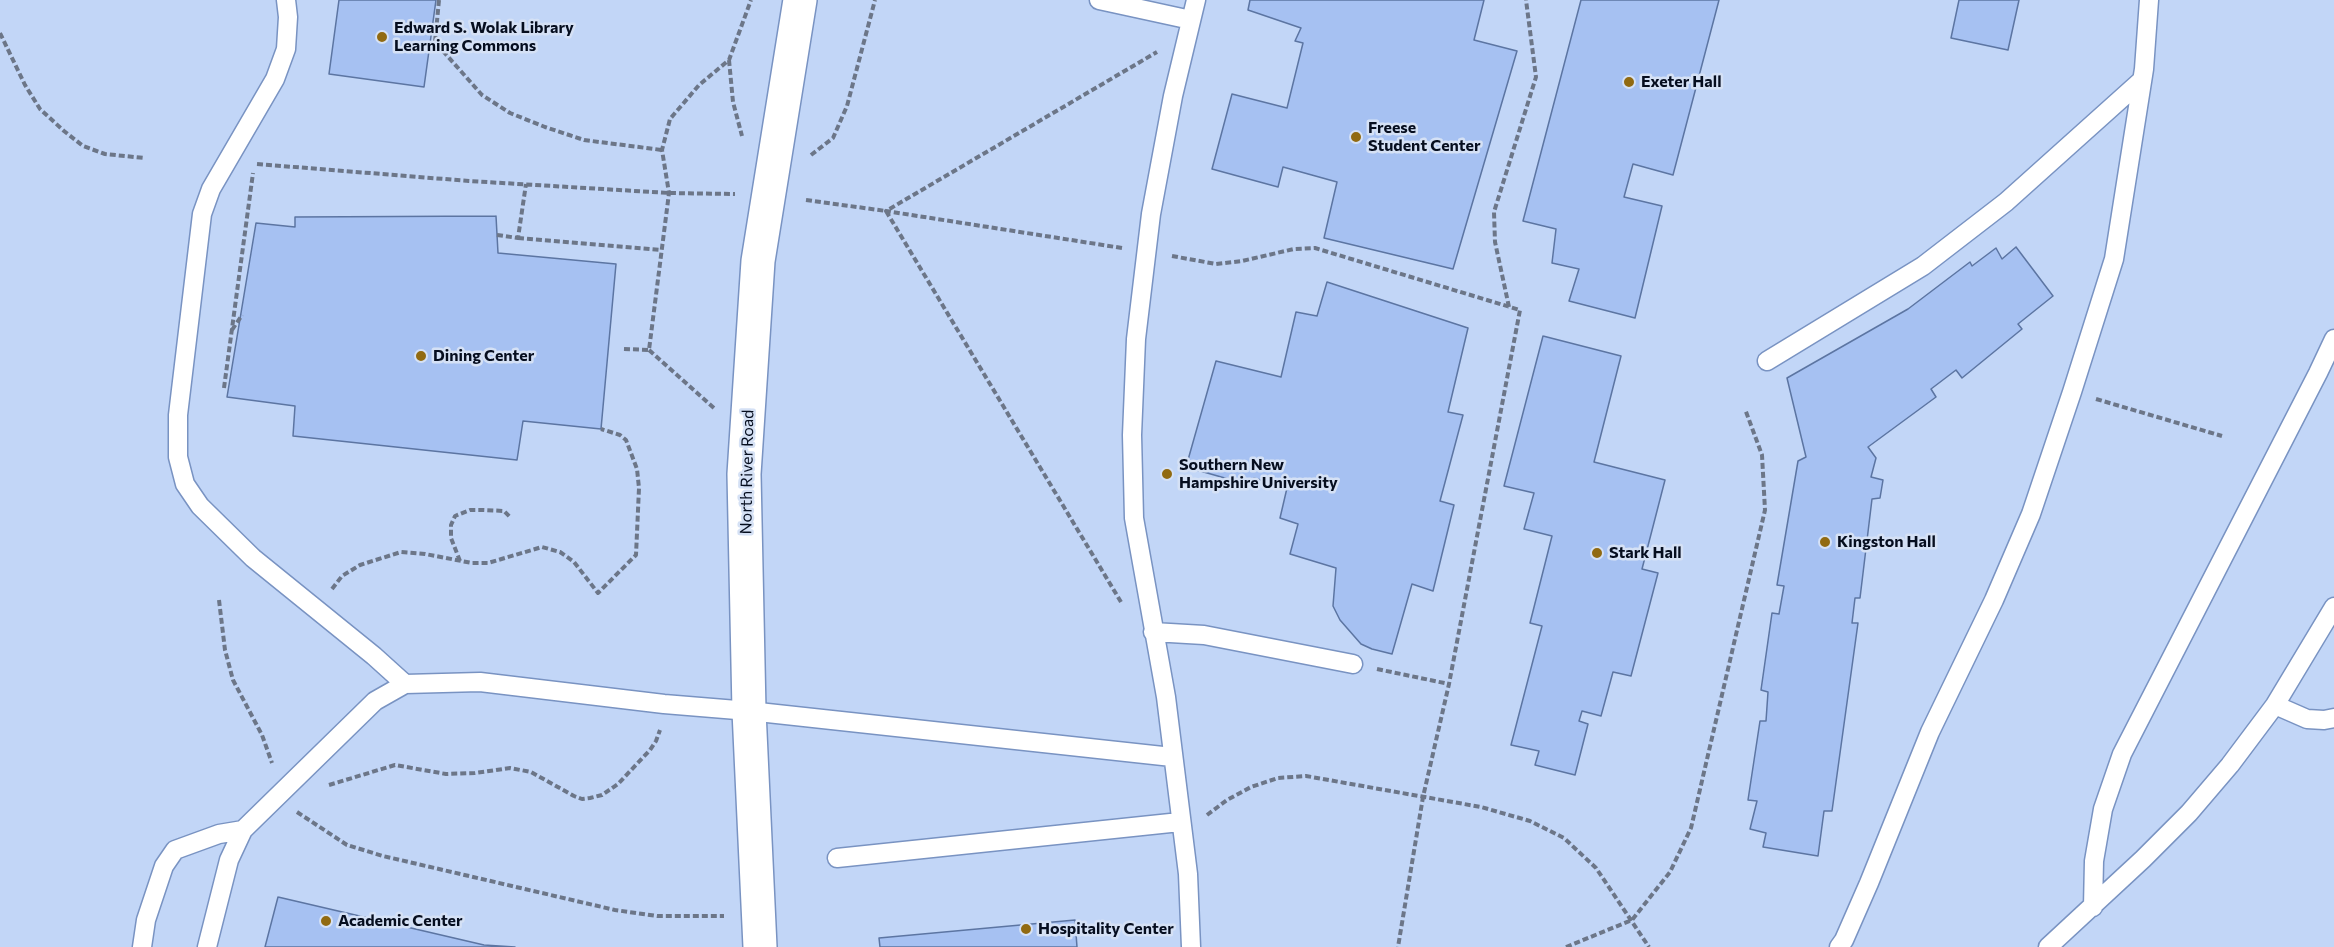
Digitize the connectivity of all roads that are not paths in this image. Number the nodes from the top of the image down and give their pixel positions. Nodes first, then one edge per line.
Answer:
1 (286, 0) edge
2 (800, 0) edge
3 (1099, 0) edge
4 (1196, 0) edge
5 (2149, 0) edge
6 (1191, 20) junction
7 (2142, 80) junction
8 (2334, 339) edge
9 (1767, 361) dead end
10 (2334, 607) edge
11 (1153, 632) junction
12 (1353, 664) road end
13 (405, 684) junction
14 (2275, 705) junction
15 (749, 711) junction
16 (2334, 718) edge
17 (1172, 757) junction
18 (1180, 822) junction
19 (243, 830) junction
20 (837, 858) dead end
21 (2093, 907) junction
22 (142, 947) edge
23 (207, 947) edge
24 (760, 947) edge
25 (1191, 947) edge
26 (1839, 947) edge
27 (2048, 947) edge

1 - 13 lane
2 - 15 street, North River Road
3 - 6 lane
4 - 6 lane
5 - 7 lane
6 - 11 lane
7 - 9 lane
7 - 26 lane
8 - 21 lane
10 - 14 lane
11 - 12 lane
11 - 17 lane
13 - 15 lane
13 - 19 lane
14 - 16 lane
14 - 21 lane
15 - 17 lane
15 - 24 street, North River Road
17 - 18 lane
18 - 20 lane
18 - 25 lane
19 - 22 lane
19 - 23 lane
21 - 27 lane

